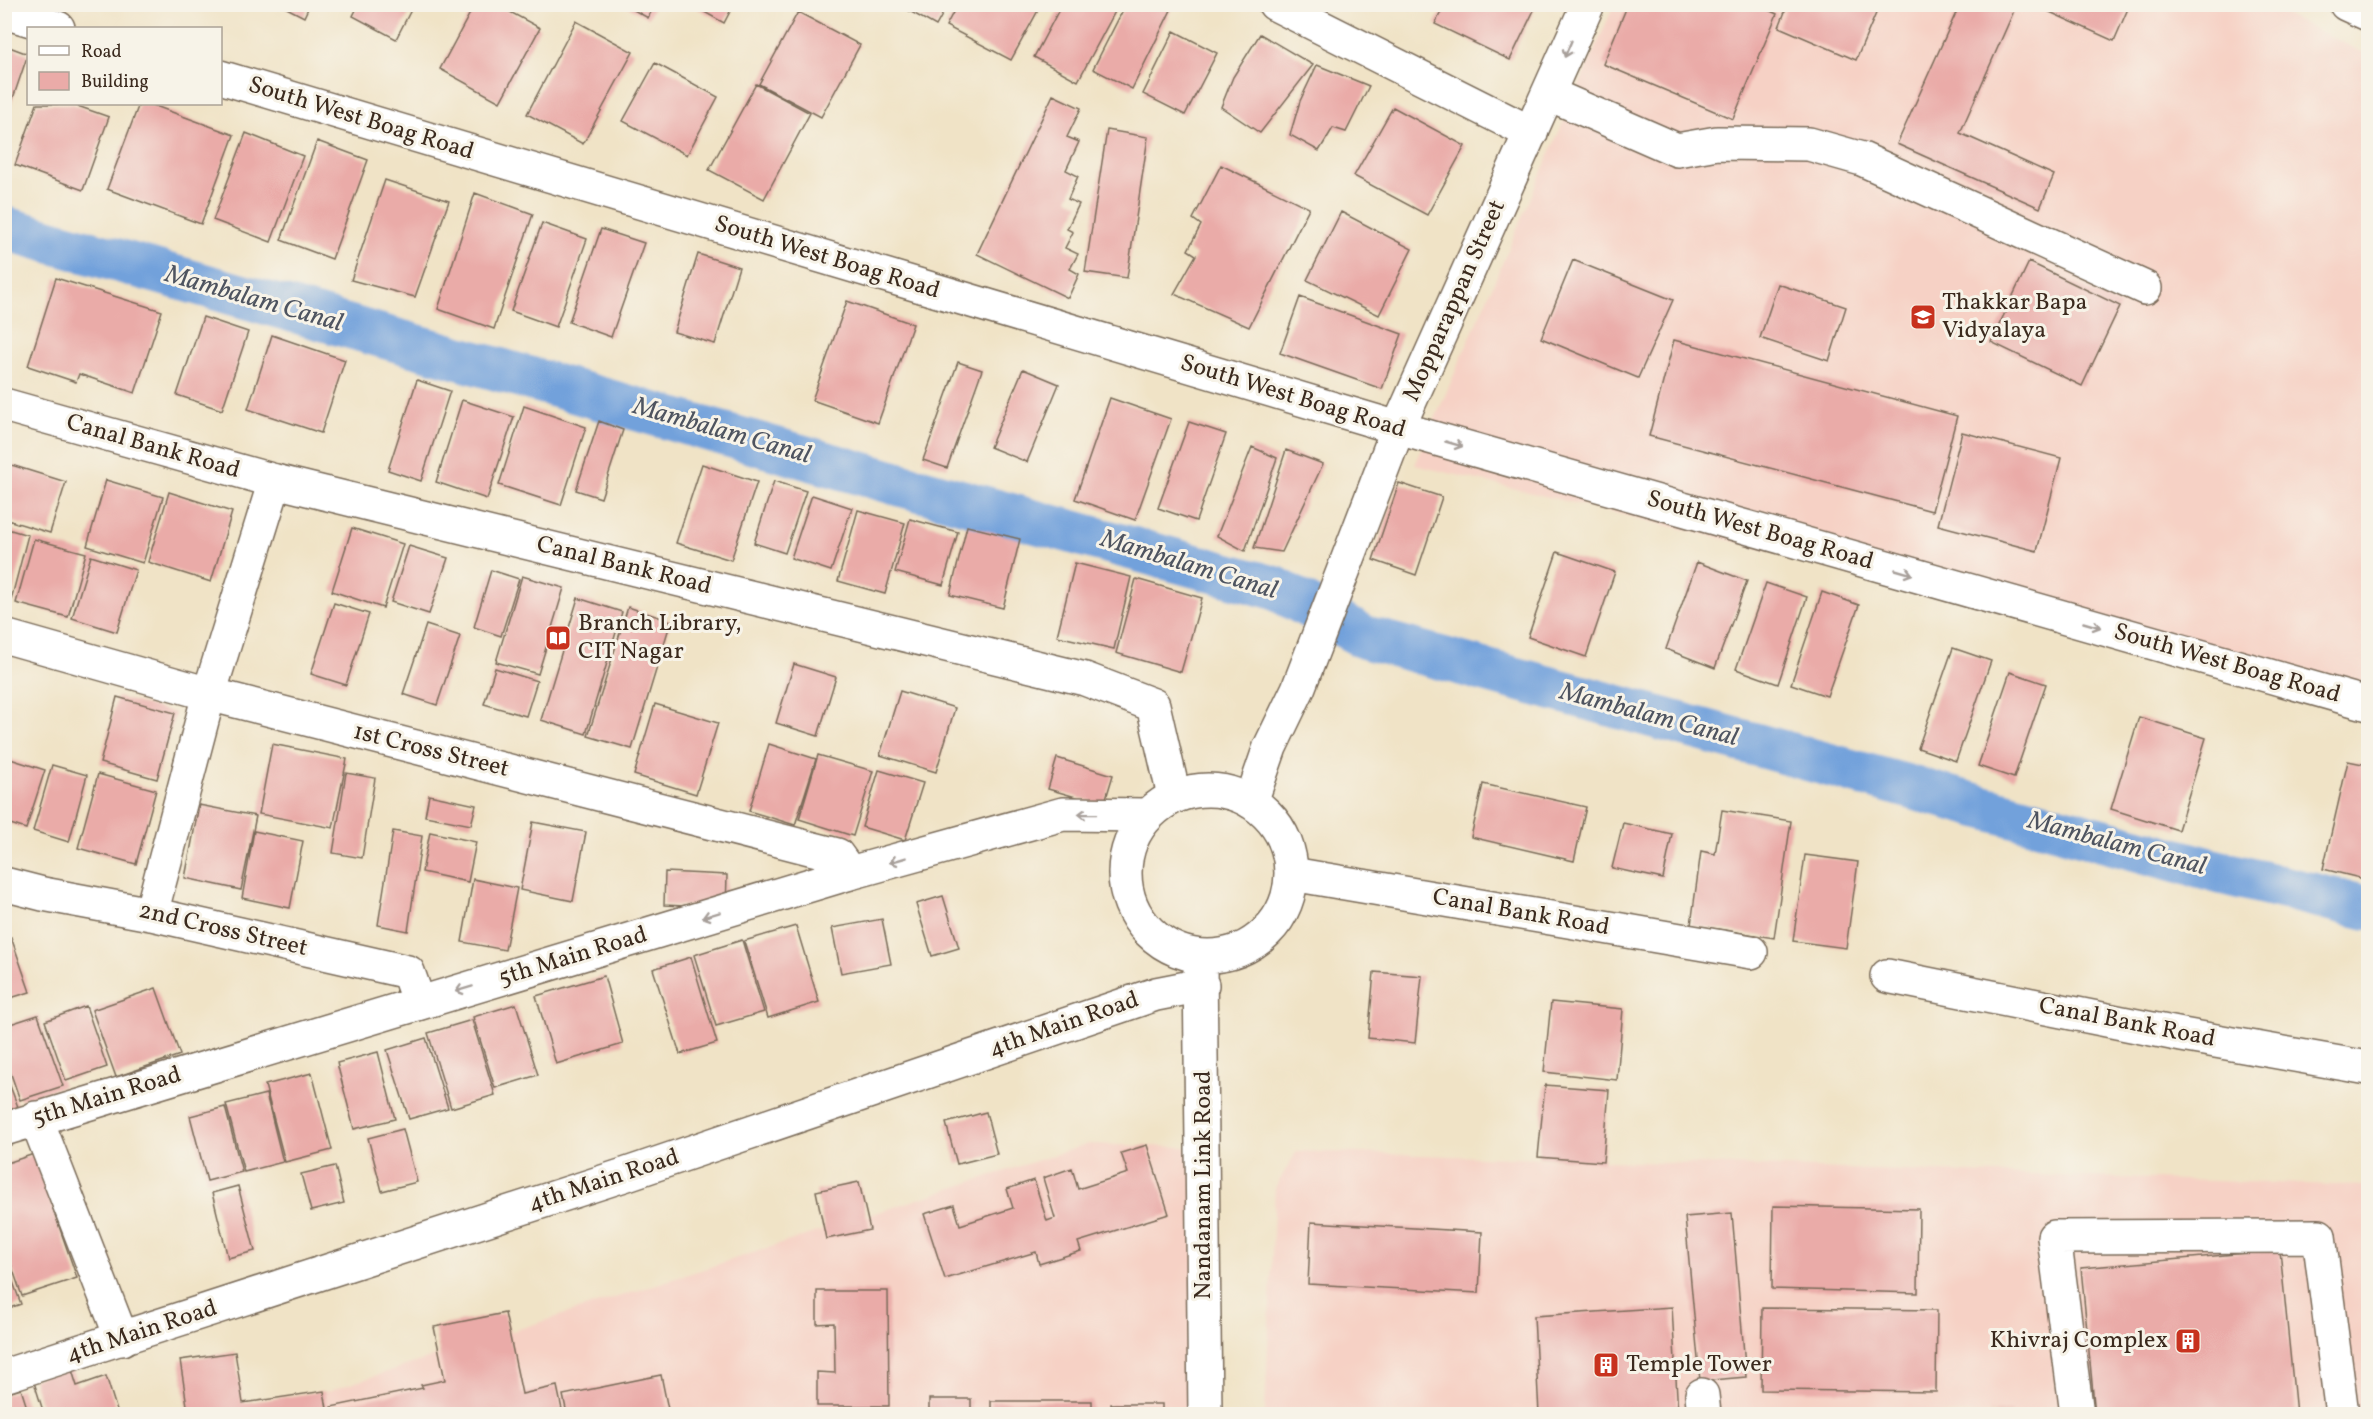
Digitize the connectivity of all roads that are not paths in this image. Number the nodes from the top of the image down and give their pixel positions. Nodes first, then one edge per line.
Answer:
1 (1275, 4) edge
2 (1588, 4) edge
3 (2346, 4) edge
4 (4, 12) edge
5 (2368, 14) edge
6 (55, 27) edge
7 (222, 78) edge
8 (1549, 94) junction
9 (1531, 133) junction
10 (2145, 288) dead end
11 (4, 405) edge
12 (1398, 428) junction
13 (275, 481) junction
14 (4, 636) edge
15 (209, 694) junction
16 (2368, 704) edge
17 (1174, 796) junction
18 (1251, 802) junction
19 (1145, 815) junction
20 (850, 873) junction
21 (1292, 874) junction
22 (4, 884) edge
23 (43, 894) junction
24 (4, 909) edge
25 (151, 914) junction
26 (1751, 952) dead end
27 (1201, 970) junction
28 (1887, 976) dead end
29 (419, 1003) junction
30 (2368, 1068) edge
31 (36, 1118) junction
32 (4, 1129) edge
33 (122, 1339) junction
34 (4, 1376) edge
35 (1205, 1414) edge
36 (2077, 1414) edge
37 (2343, 1414) edge

1 - 9 street
2 -> 8 street, Mopparappan Street
3 - 5 street
4 - 6 street
7 - 12 street, South West Boag Road
8 - 9 street, Mopparappan Street
8 - 10 street
9 - 12 street, Mopparappan Street
11 - 13 street, Canal Bank Road
12 -> 16 street, South West Boag Road
12 - 18 street, Mopparappan Street
13 - 15 street
13 - 17 street, Canal Bank Road
14 - 15 street, 1st Cross Street
15 - 20 street, 1st Cross Street
15 - 25 street
17 - 18 street
17 - 19 street
18 - 21 street
19 -> 20 street, 5th Main Road
19 - 27 street
20 -> 29 street, 5th Main Road
21 - 26 street, Canal Bank Road
21 - 27 street
22 - 23 street, 2nd Cross Street
23 - 24 street
23 - 25 street, 2nd Cross Street
25 - 29 street, 2nd Cross Street
27 - 33 street, 4th Main Road
27 - 35 street, Nandanam Link Road
28 - 30 street, Canal Bank Road
29 - 31 street, 5th Main Road
31 - 32 street, 5th Main Road
31 - 33 street
33 - 34 street, 4th Main Road
36 - 37 street

